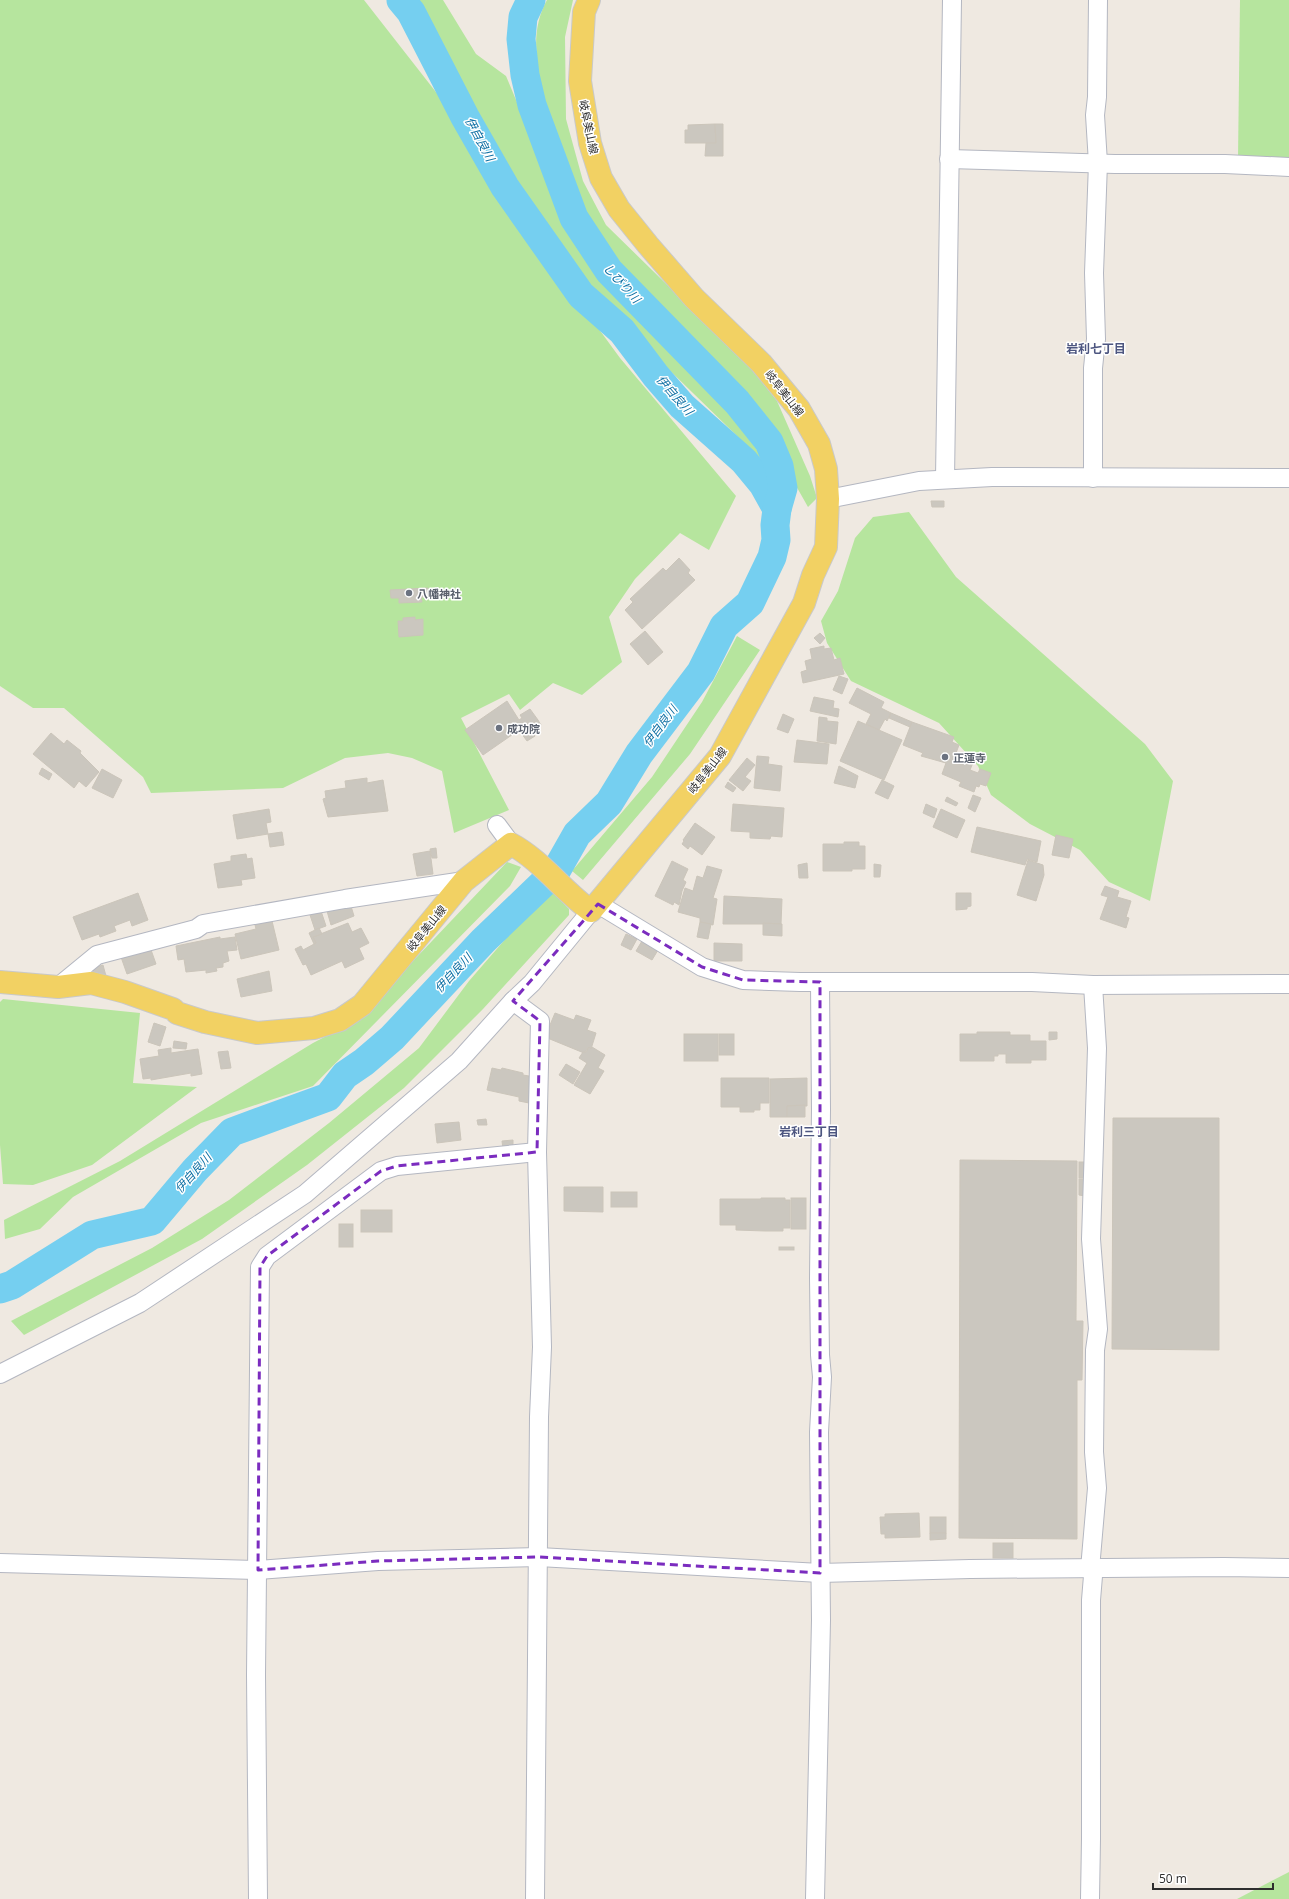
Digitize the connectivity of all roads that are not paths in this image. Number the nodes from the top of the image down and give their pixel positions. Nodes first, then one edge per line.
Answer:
1 (589, 0) edge
2 (952, 0) edge
3 (1098, 0) edge
4 (949, 159) junction
5 (1098, 163) junction
6 (1289, 167) edge
7 (1093, 478) junction
8 (1289, 478) edge
9 (945, 480) junction
10 (828, 500) junction
11 (497, 825) dead end
12 (517, 847) junction
13 (464, 881) junction
14 (589, 906) junction
15 (0, 982) edge
16 (820, 982) junction
17 (1289, 984) edge
18 (1093, 985) junction
19 (58, 988) junction
20 (513, 1001) junction
21 (537, 1152) junction
22 (0, 1374) edge
23 (538, 1557) junction
24 (0, 1564) edge
25 (1289, 1568) edge
26 (1090, 1569) junction
27 (258, 1570) junction
28 (820, 1573) junction
29 (258, 1899) edge
30 (535, 1899) edge
31 (815, 1899) edge
32 (1090, 1899) edge

1 - 10 main road, 岐阜美山線
2 - 4 street
3 - 5 street
4 - 5 street
4 - 9 street
5 - 6 street
5 - 7 street
7 - 8 street
7 - 9 street
9 - 10 street
10 - 14 main road, 岐阜美山線
11 - 12 street
12 - 13 main road, 岐阜美山線
12 - 14 main road
13 - 19 street
13 - 19 main road, 岐阜美山線
14 - 16 street
14 - 20 street
15 - 19 main road, 岐阜美山線
16 - 18 street
16 - 28 street
17 - 18 street
18 - 26 street
20 - 21 street
20 - 22 street
21 - 23 street
21 - 27 street
23 - 27 street
23 - 28 street
23 - 30 street
24 - 27 street
25 - 26 street
26 - 28 street
26 - 32 street
27 - 29 street
28 - 31 street

